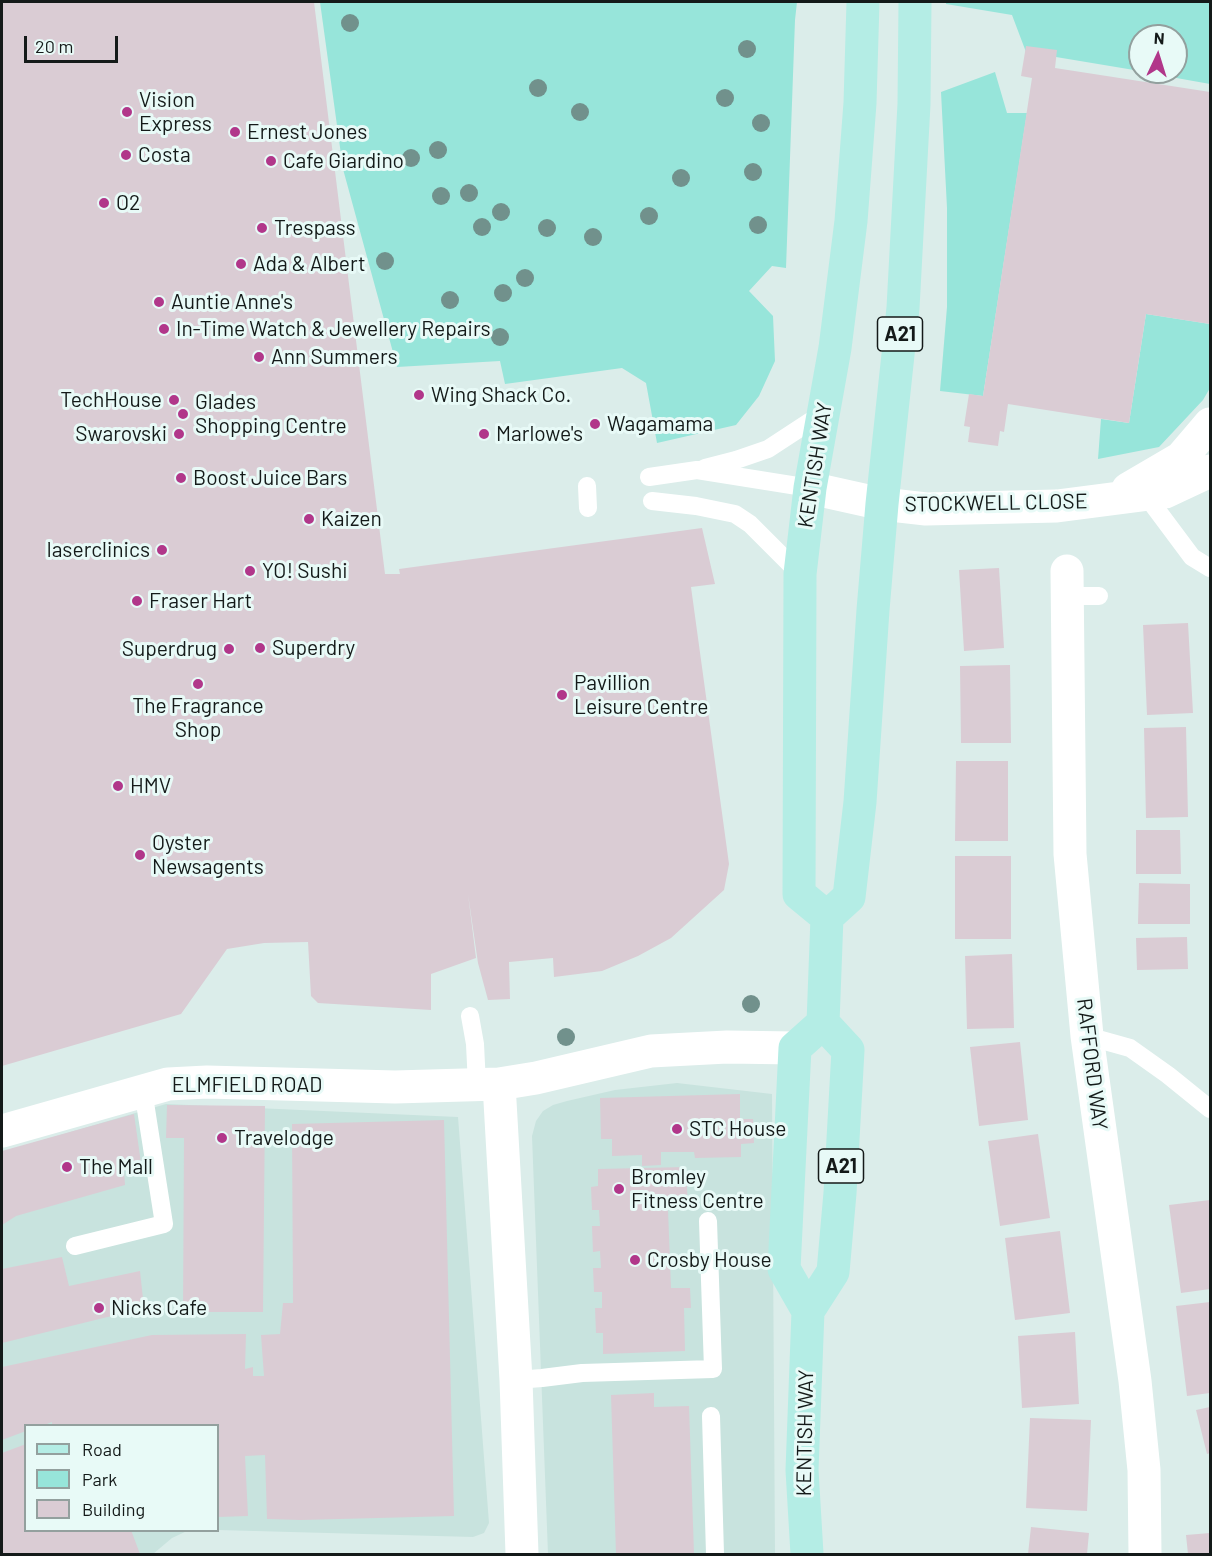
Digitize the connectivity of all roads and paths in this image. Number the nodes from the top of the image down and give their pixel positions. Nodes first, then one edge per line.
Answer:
1 (863, 2) edge
2 (915, 2) edge
3 (823, 413) junction
4 (1210, 424) edge
5 (697, 470) junction
6 (1210, 471) edge
7 (649, 477) dead end
8 (587, 486) dead end
9 (810, 489) junction
10 (1131, 492) junction
11 (652, 501) dead end
12 (882, 504) junction
13 (588, 508) dead end
14 (1210, 568) edge
15 (800, 574) junction
16 (1067, 584) joint
17 (1099, 596) dead end
18 (827, 917) junction
19 (470, 1016) dead end
20 (823, 1023) junction
21 (1087, 1036) junction
22 (795, 1048) junction
23 (488, 1084) junction
24 (143, 1090) junction
25 (1210, 1109) edge
26 (2, 1131) edge
27 (708, 1221) dead end
28 (75, 1246) dead end
29 (808, 1311) junction
30 (516, 1380) junction
31 (711, 1416) dead end
32 (522, 1554) edge
33 (716, 1554) edge
34 (807, 1554) edge
35 (1145, 1554) edge

1 - 3 main road, KENTISH WAY
2 - 12 main road, A21
3 - 5 lane
3 - 9 main road, KENTISH WAY
4 - 10 street, STOCKWELL CLOSE
5 - 7 lane
5 - 9 lane
6 - 10 street, STOCKWELL CLOSE
8 - 13 lane
9 - 12 street, STOCKWELL CLOSE
9 - 15 main road, KENTISH WAY
10 - 12 street, STOCKWELL CLOSE
10 - 14 lane
11 - 15 lane
12 - 18 main road, A21
15 - 18 main road, KENTISH WAY
16 - 17 lane
16 - 21 street, RAFFORD WAY
18 - 20 main road
19 - 23 lane
20 - 22 main road
20 - 29 main road, A21
21 - 25 lane
21 - 35 street, RAFFORD WAY
22 - 23 street, ELMFIELD ROAD
22 - 29 main road, A21
23 - 24 street, ELMFIELD ROAD
23 - 30 street
24 - 26 street, ELMFIELD ROAD
24 - 28 lane
27 - 30 lane
29 - 34 main road, KENTISH WAY
30 - 32 street
31 - 33 lane

